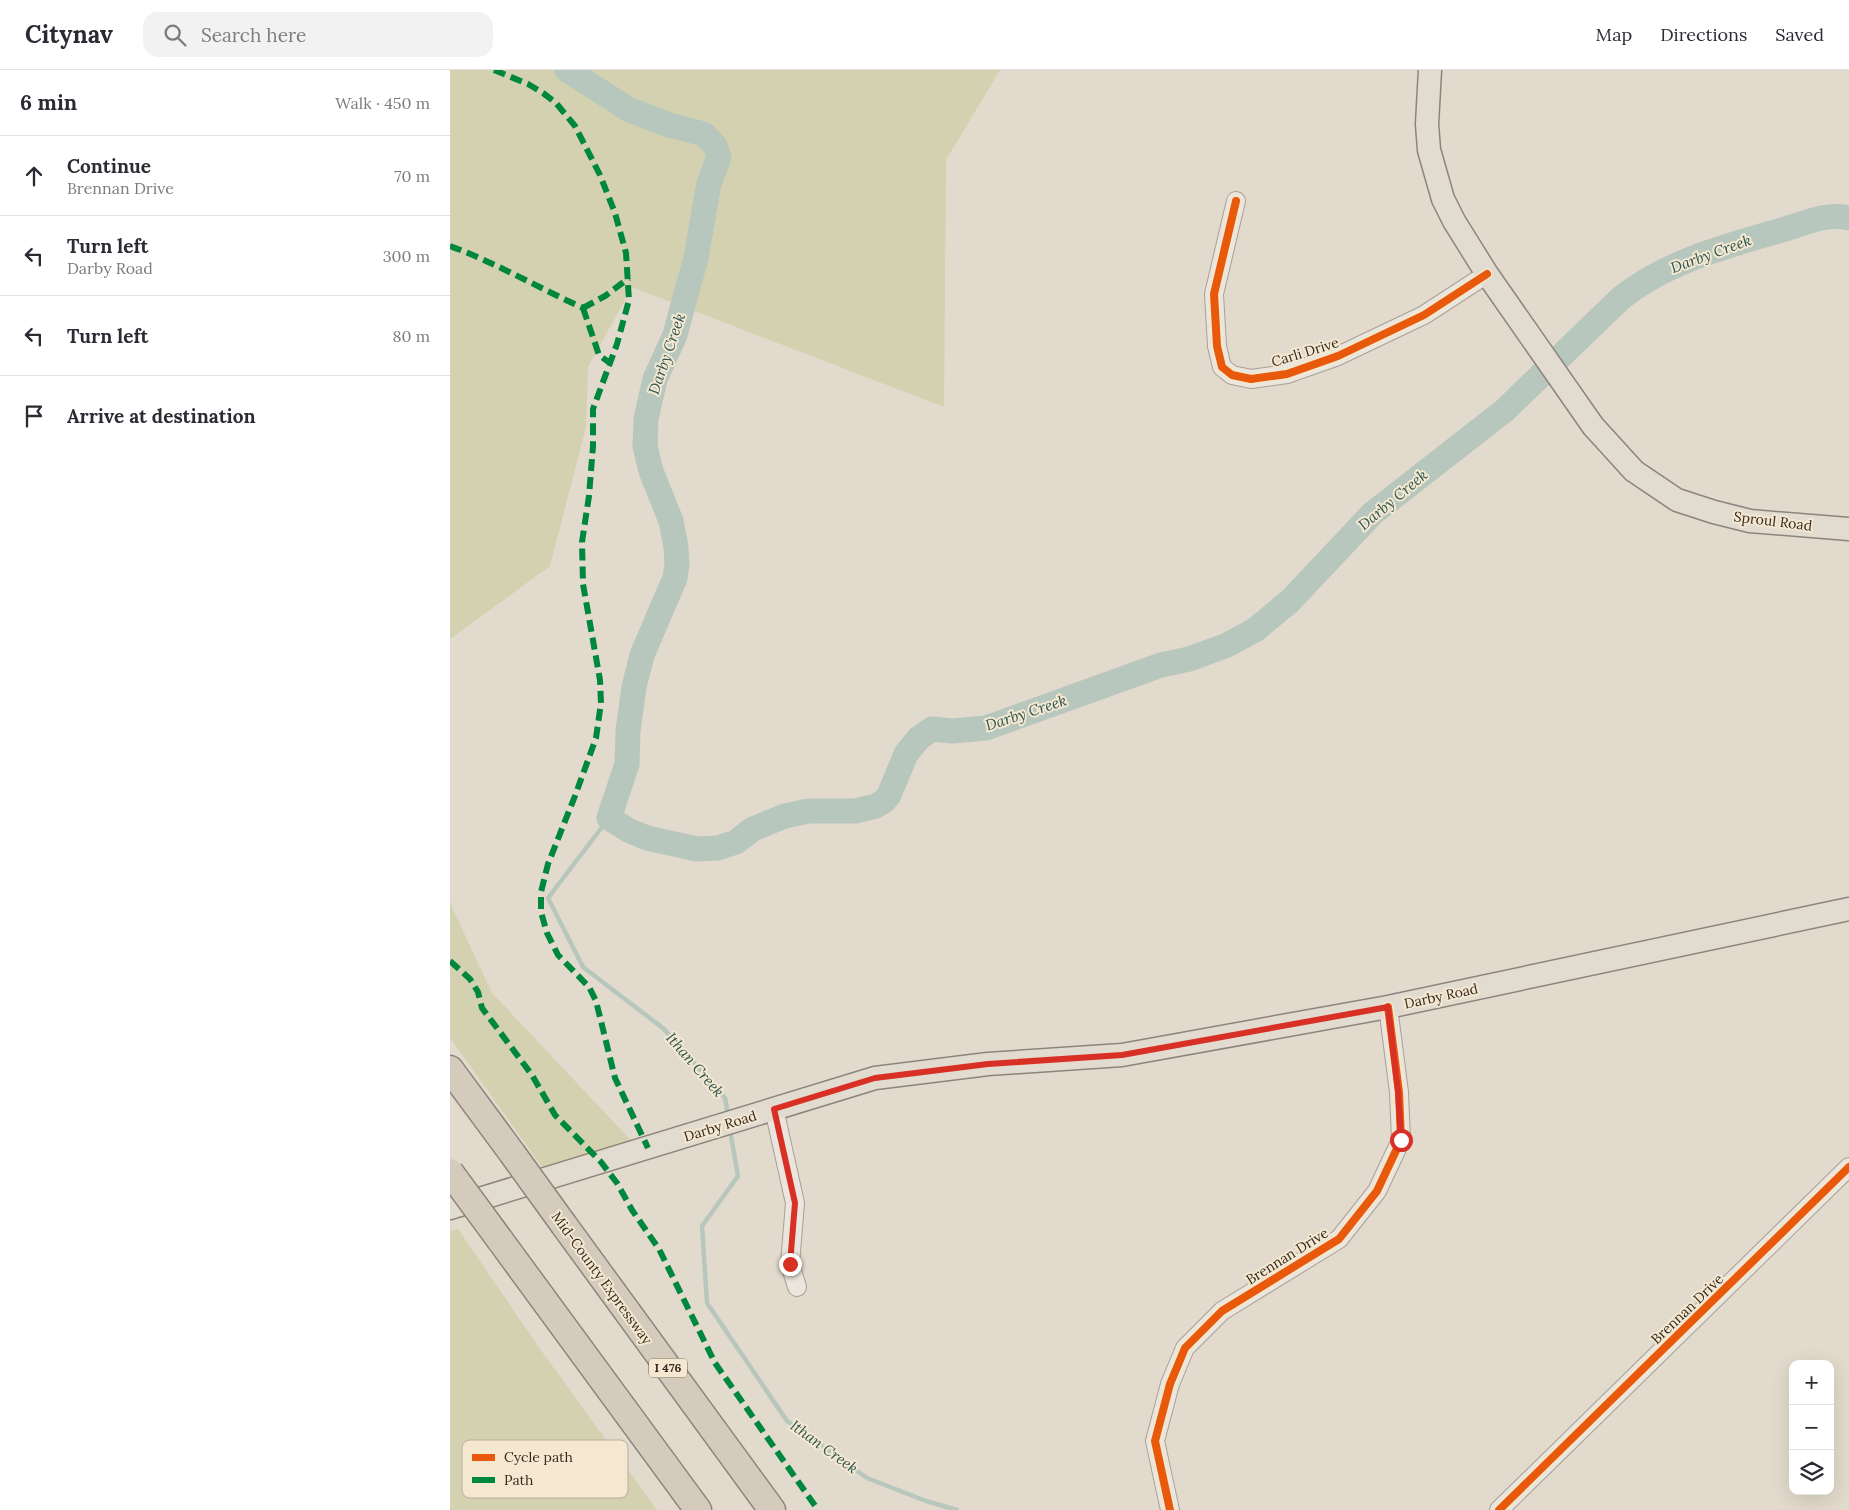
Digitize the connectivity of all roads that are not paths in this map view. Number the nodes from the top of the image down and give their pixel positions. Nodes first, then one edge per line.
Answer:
1 (1430, 70) edge
2 (1236, 201) dead end
3 (1487, 274) junction
4 (1849, 529) edge
5 (1849, 908) edge
6 (1388, 1007) junction
7 (450, 1070) edge
8 (774, 1109) junction
9 (1849, 1167) edge
10 (450, 1172) edge
11 (450, 1208) edge
12 (797, 1287) dead end
13 (698, 1510) edge
14 (772, 1510) edge
15 (1170, 1510) edge
16 (1499, 1510) edge

1 - 3 main road, Sproul Road
2 - 3 street, Carli Drive
3 - 4 main road, Sproul Road
5 - 6 main road, Darby Road
6 - 8 main road, Darby Road
6 - 15 street, Brennan Drive
7 - 14 highway, Mid-County Expressway / I 476, bridge
8 - 11 main road, Darby Road
8 - 12 street
9 - 16 street, Brennan Drive
10 - 13 highway, bridge

